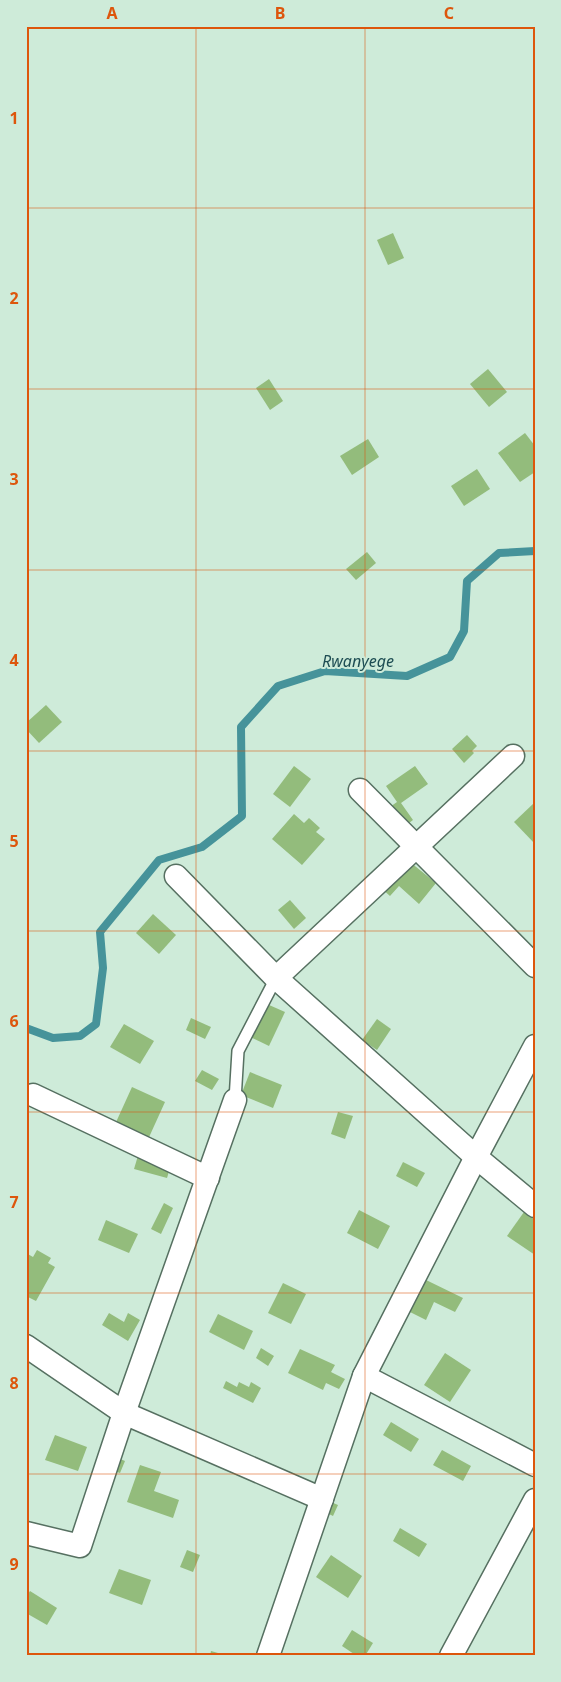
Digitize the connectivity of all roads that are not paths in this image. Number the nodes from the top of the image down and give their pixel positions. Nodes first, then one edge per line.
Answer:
1 (513, 756) dead end
2 (360, 790) dead end
3 (416, 847) junction
4 (176, 876) dead end
5 (535, 966) edge
6 (276, 978) junction
7 (535, 1046) edge
8 (33, 1095) dead end
9 (235, 1100) joint
10 (476, 1157) junction
11 (208, 1178) junction
12 (535, 1206) edge
13 (26, 1346) edge
14 (364, 1376) junction
15 (124, 1413) junction
16 (535, 1465) edge
17 (322, 1498) junction
18 (535, 1500) edge
19 (26, 1533) edge
20 (453, 1655) edge
21 (268, 1656) edge

1 - 3 street
2 - 3 street
3 - 5 street
3 - 6 street
4 - 6 street
6 - 9 lane
6 - 10 street
7 - 10 street
8 - 11 street
9 - 11 street
10 - 12 street
10 - 14 street
11 - 15 street
13 - 15 street
14 - 16 street
14 - 17 street
15 - 17 street
15 - 19 street
17 - 21 street
18 - 20 street

